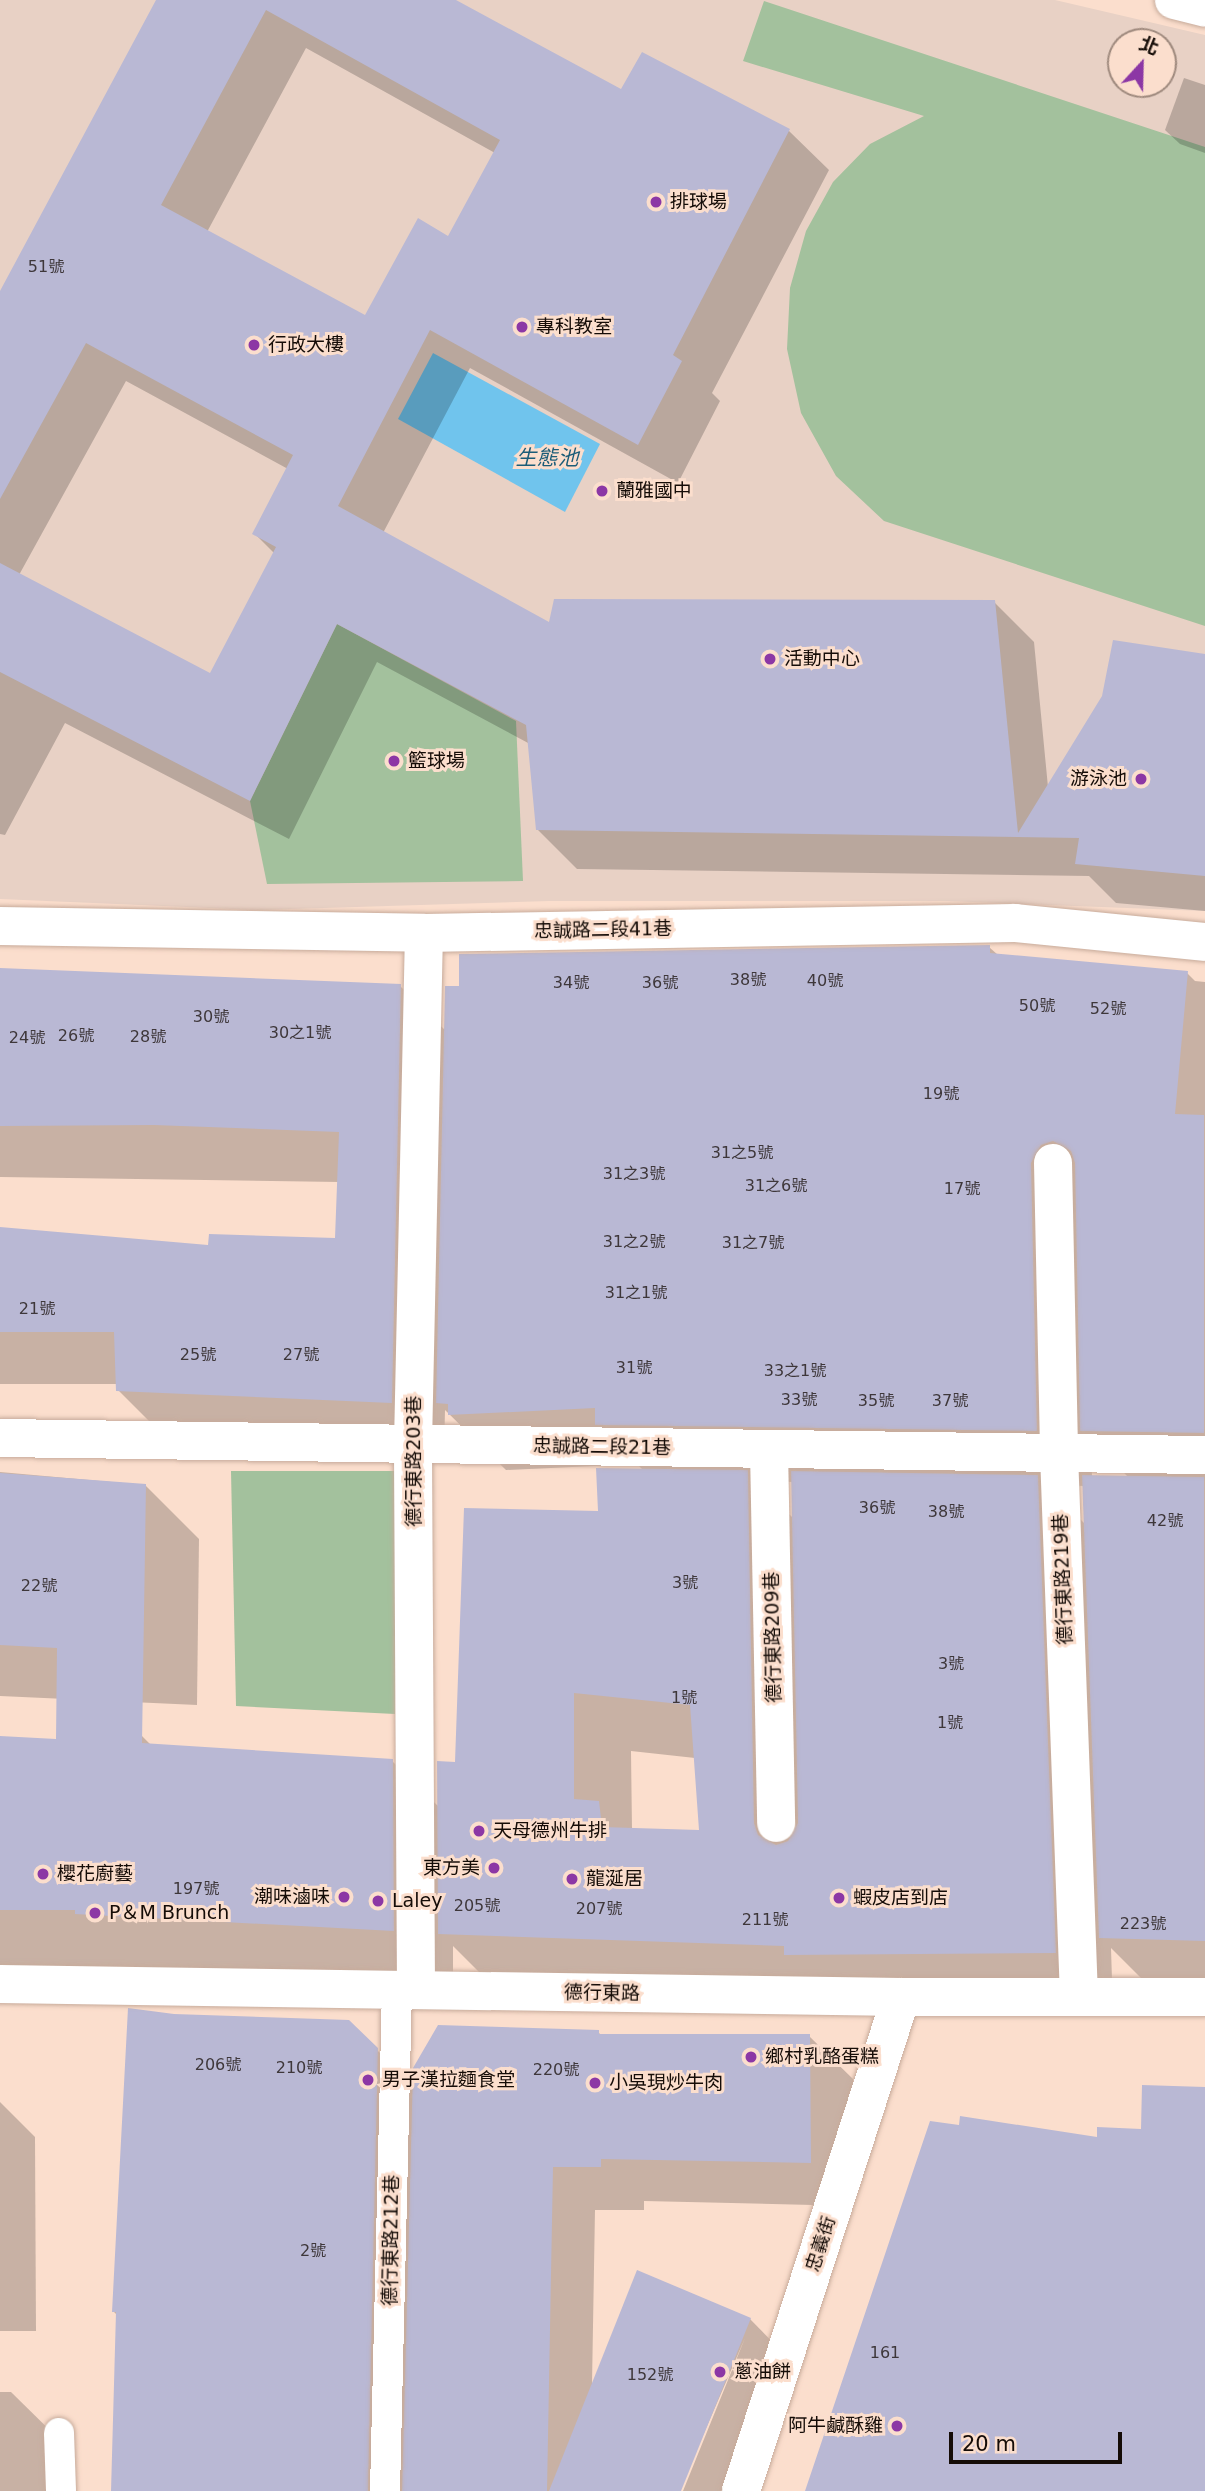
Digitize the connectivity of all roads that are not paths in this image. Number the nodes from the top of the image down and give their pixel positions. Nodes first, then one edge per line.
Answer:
1 (1174, 0) edge
2 (1205, 8) edge
3 (0, 926) edge
4 (424, 933) junction
5 (1205, 943) edge
6 (1053, 1163) dead end
7 (0, 1437) edge
8 (413, 1444) junction
9 (769, 1450) junction
10 (1059, 1454) junction
11 (1205, 1455) edge
12 (776, 1823) dead end
13 (0, 1984) edge
14 (407, 1989) junction
15 (1079, 1996) junction
16 (901, 1997) junction
17 (1205, 1997) edge
18 (59, 2433) dead end
19 (61, 2491) edge
20 (385, 2491) edge
21 (740, 2491) edge

1 - 2 street
3 - 4 street, 忠誠路二段41巷
4 - 5 street, 忠誠路二段41巷
4 - 8 street, 德行東路203巷
6 - 10 street, 德行東路219巷
7 - 8 street, 忠誠路二段21巷
8 - 9 street, 忠誠路二段21巷
8 - 14 street, 德行東路203巷
9 - 10 street, 忠誠路二段21巷
9 - 12 street, 德行東路209巷
10 - 11 street, 忠誠路二段21巷
10 - 15 street, 德行東路219巷
13 - 14 street, 德行東路
14 - 16 street, 德行東路
14 - 20 lane, 德行東路212巷
15 - 16 street, 德行東路
15 - 17 street, 德行東路
16 - 21 street, 忠義街
18 - 19 lane

